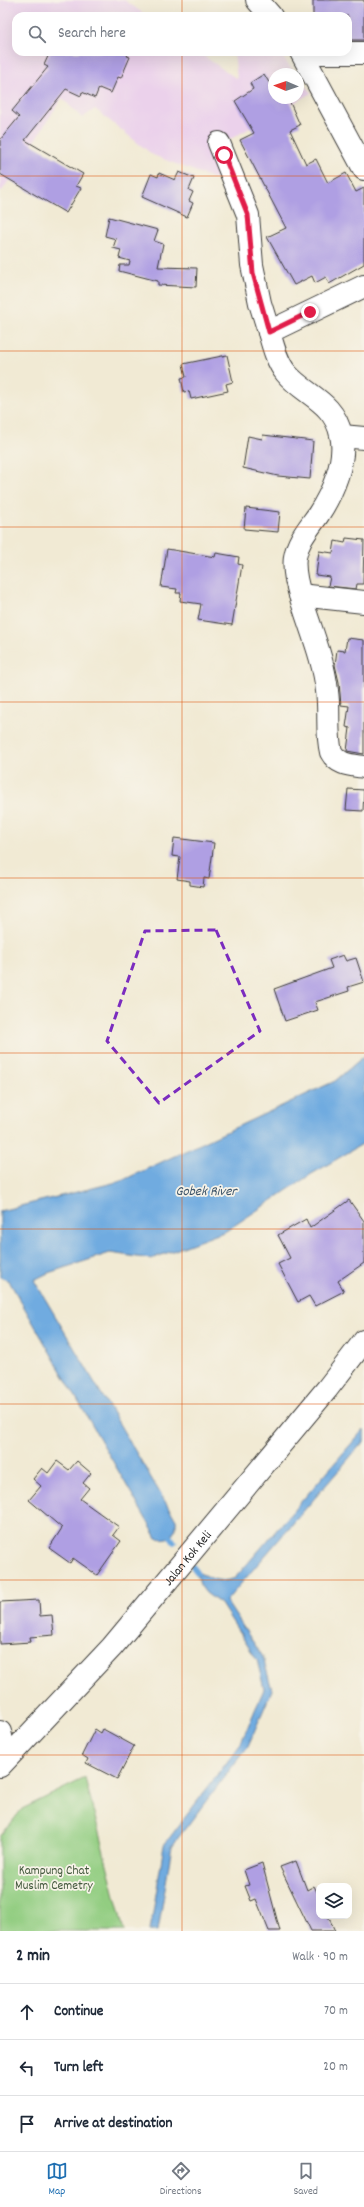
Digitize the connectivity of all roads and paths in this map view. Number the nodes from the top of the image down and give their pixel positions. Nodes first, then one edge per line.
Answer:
1 (257, 0) edge
2 (267, 12) edge
3 (352, 52) edge
4 (364, 52) edge
5 (304, 56) edge
6 (219, 143) dead end
7 (364, 169) edge
8 (364, 286) edge
9 (269, 332) junction
10 (342, 436) junction
11 (364, 438) edge
12 (300, 595) junction
13 (364, 602) edge
14 (364, 767) edge
15 (364, 1341) edge
16 (0, 1732) edge
17 (3, 1762) edge

1 - 2 street
3 - 4 street
5 - 7 street
6 - 9 street
8 - 9 street
9 - 10 street
10 - 11 street
10 - 12 street
12 - 13 street
12 - 14 street
15 - 17 street, Jalan Kok Keli
16 - 17 street

